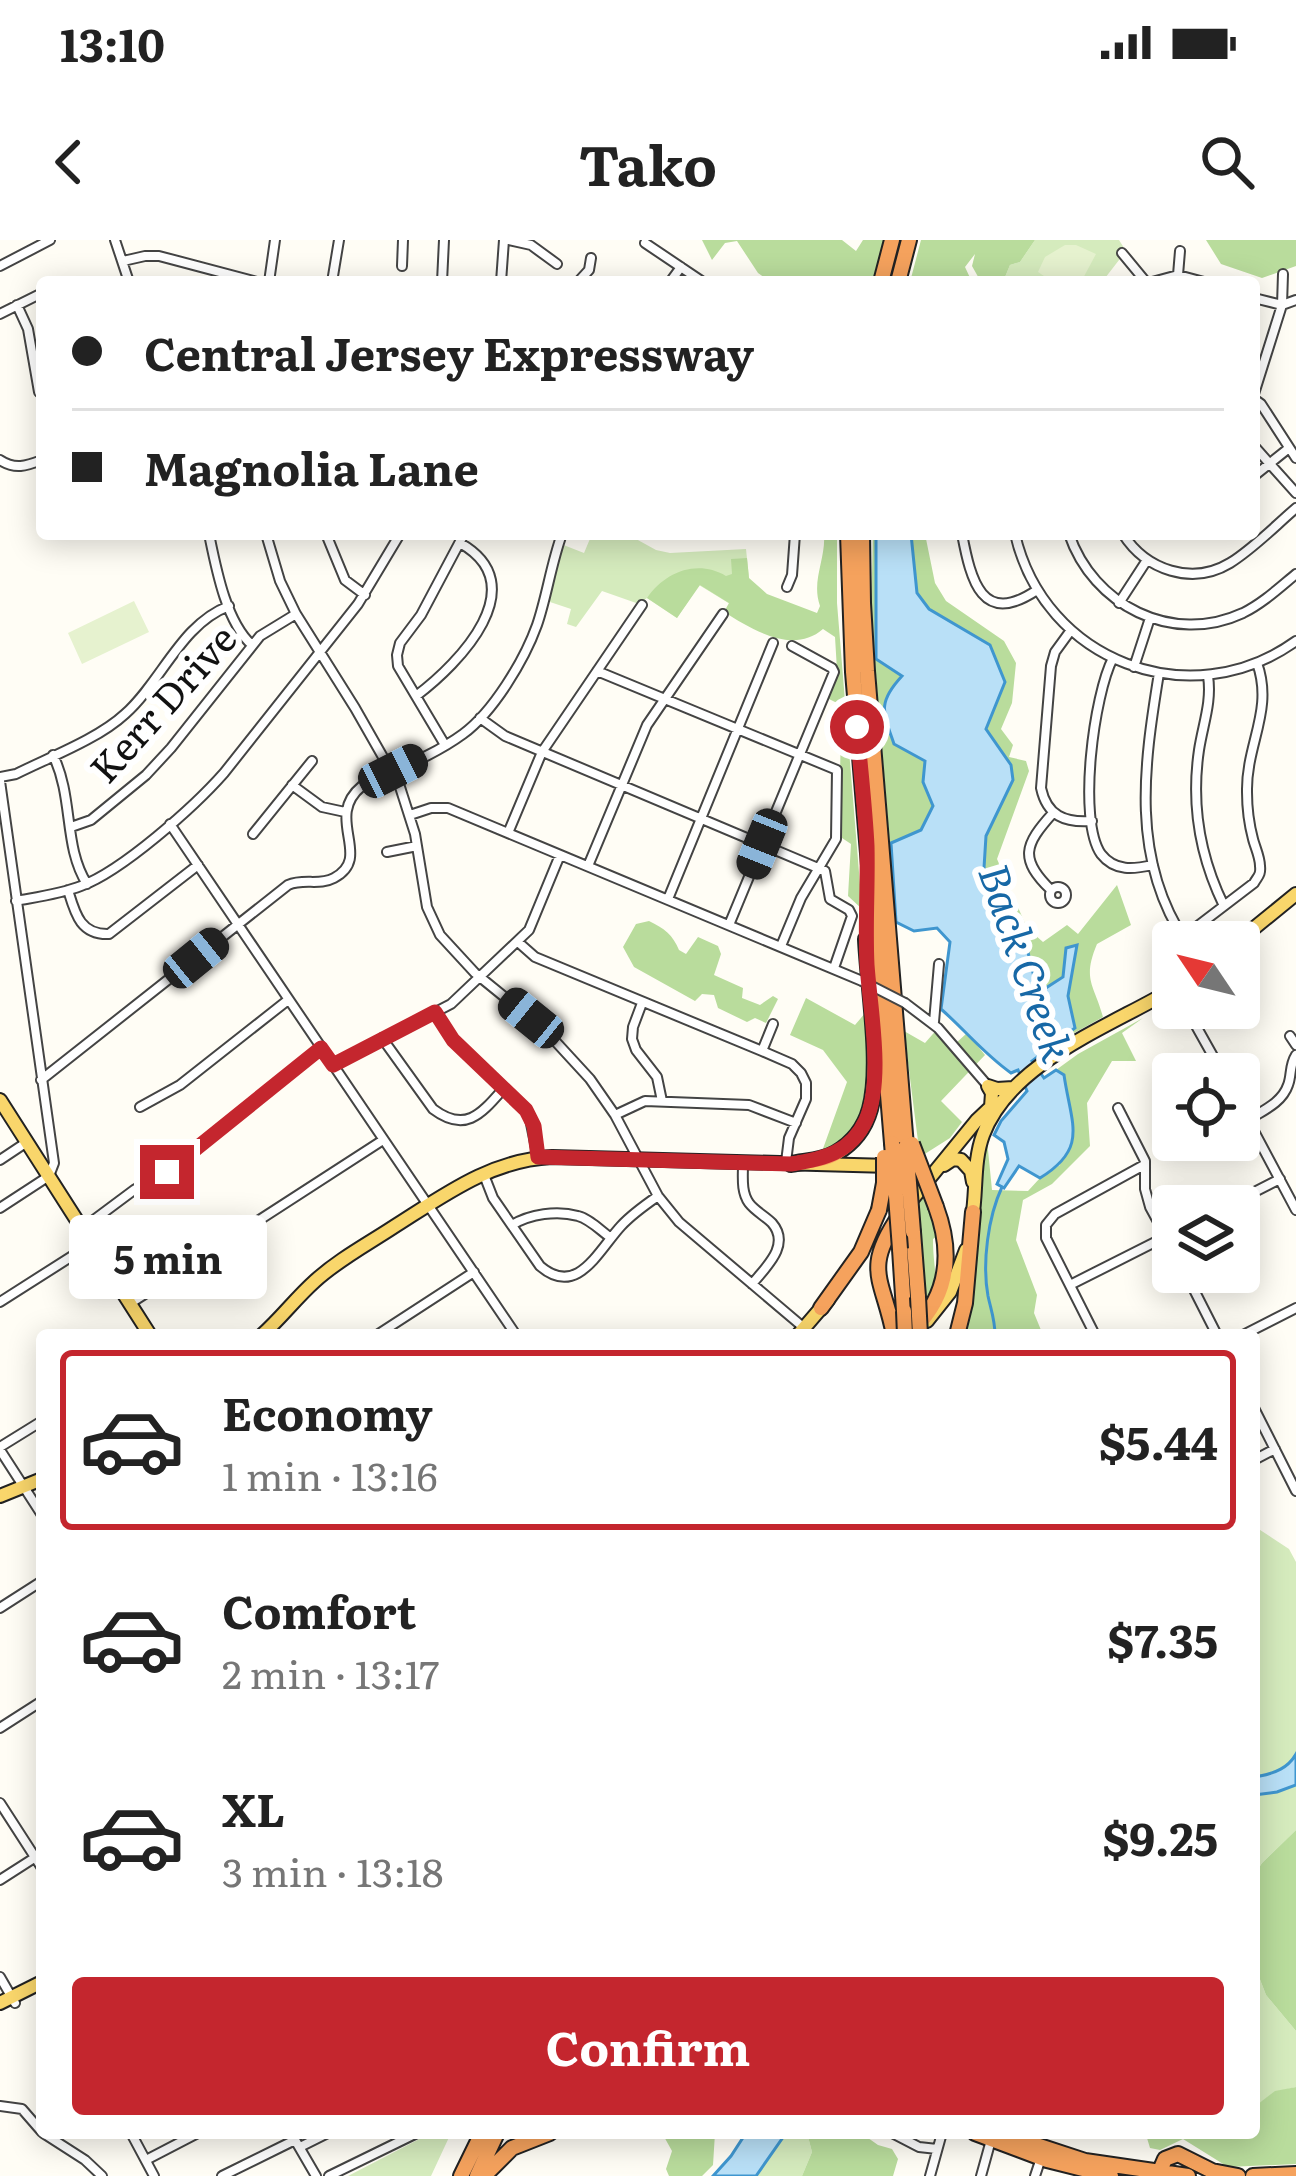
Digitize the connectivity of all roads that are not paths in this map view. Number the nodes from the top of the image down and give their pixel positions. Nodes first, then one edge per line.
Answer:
1 (50, 240) edge
2 (115, 240) edge
3 (274, 240) edge
4 (339, 240) edge
5 (403, 240) edge
6 (444, 240) edge
7 (507, 240) edge
8 (892, 240) edge
9 (909, 240) edge
10 (645, 243) dead end
11 (1180, 251) dead end
12 (1122, 253) dead end
13 (591, 258) dead end
14 (123, 260) junction
15 (557, 264) dead end
16 (0, 266) edge
17 (402, 266) dead end
18 (681, 267) junction
19 (1283, 274) dead end
20 (1178, 275) junction
21 (127, 276) edge
22 (234, 276) edge
23 (269, 276) edge
24 (333, 276) edge
25 (442, 276) edge
26 (502, 276) edge
27 (584, 276) edge
28 (674, 276) edge
29 (694, 276) edge
30 (882, 276) edge
31 (900, 276) edge
32 (1143, 276) edge
33 (1174, 276) edge
34 (1182, 276) edge
35 (36, 295) edge
36 (1260, 300) edge
37 (1296, 300) edge
38 (17, 305) junction
39 (1282, 305) junction
40 (0, 314) edge
41 (1260, 358) edge
42 (36, 375) edge
43 (1260, 403) edge
44 (1289, 448) junction
45 (1260, 453) edge
46 (1296, 458) edge
47 (0, 460) edge
48 (36, 462) edge
49 (1269, 463) junction
50 (1260, 471) edge
51 (1294, 488) edge
52 (1296, 508) edge
53 (1260, 538) edge
54 (210, 540) edge
55 (268, 540) edge
56 (328, 540) edge
57 (397, 540) edge
58 (461, 540) edge
59 (464, 540) edge
60 (560, 540) edge
61 (795, 540) edge
62 (848, 540) edge
63 (862, 540) edge
64 (964, 540) edge
65 (1017, 540) edge
66 (1071, 540) edge
67 (1129, 540) edge
68 (1258, 540) edge
69 (1147, 560) junction
70 (1296, 574) edge
71 (787, 587) dead end
72 (1037, 590) junction
73 (365, 595) junction
74 (1119, 603) junction
75 (642, 605) dead end
76 (229, 606) junction
77 (296, 614) junction
78 (723, 614) dead end
79 (1150, 618) junction
80 (1071, 631) junction
81 (1296, 641) edge
82 (773, 643) dead end
83 (252, 645) junction
84 (792, 646) dead end
85 (318, 652) junction
86 (1113, 658) junction
87 (1258, 663) junction
88 (1134, 667) junction
89 (597, 670) junction
90 (1159, 674) junction
91 (1208, 676) junction
92 (416, 696) junction
93 (665, 699) junction
94 (480, 718) junction
95 (739, 729) junction
96 (445, 745) junction
97 (542, 752) junction
98 (53, 755) junction
99 (800, 755) junction
100 (312, 760) dead end
101 (393, 771) junction
102 (0, 779) edge
103 (292, 785) junction
104 (621, 785) junction
105 (345, 812) junction
106 (1053, 813) junction
107 (410, 815) junction
108 (701, 818) junction
109 (1092, 821) junction
110 (170, 824) junction
111 (71, 827) junction
112 (508, 833) junction
113 (253, 834) dead end
114 (762, 844) junction
115 (417, 846) junction
116 (867, 850) junction
117 (387, 852) dead end
118 (560, 855) junction
119 (198, 865) junction
120 (1154, 865) junction
121 (588, 866) junction
122 (818, 867) junction
123 (87, 884) junction
124 (68, 890) junction
125 (1051, 890) dead end
126 (1296, 894) edge
127 (668, 899) junction
128 (16, 901) junction
129 (1224, 906) junction
130 (1174, 921) edge
131 (1206, 921) edge
132 (1260, 924) edge
133 (237, 925) junction
134 (729, 925) junction
135 (518, 942) junction
136 (781, 946) junction
137 (939, 964) dead end
138 (834, 968) junction
139 (480, 977) junction
140 (288, 1000) junction
141 (1152, 1000) edge
142 (642, 1003) junction
143 (435, 1012) junction
144 (772, 1024) dead end
145 (934, 1024) junction
146 (872, 1031) junction
147 (382, 1038) junction
148 (321, 1048) junction
149 (762, 1051) junction
150 (1296, 1055) edge
151 (333, 1065) junction
152 (41, 1080) junction
153 (1290, 1081) junction
154 (988, 1086) junction
155 (1016, 1087) junction
156 (504, 1088) junction
157 (1296, 1092) edge
158 (662, 1101) junction
159 (2, 1106) edge
160 (140, 1107) dead end
161 (991, 1107) junction
162 (1118, 1108) dead end
163 (1260, 1112) edge
164 (615, 1114) junction
165 (977, 1120) junction
166 (796, 1123) junction
167 (622, 1129) junction
168 (383, 1140) junction
169 (27, 1142) junction
170 (1260, 1142) edge
171 (898, 1144) junction
172 (538, 1157) junction
173 (616, 1159) junction
174 (0, 1160) edge
175 (639, 1160) junction
176 (657, 1160) junction
177 (743, 1163) junction
178 (788, 1164) junction
179 (1144, 1165) junction
180 (875, 1166) junction
181 (938, 1168) junction
182 (483, 1173) junction
183 (49, 1176) junction
184 (1280, 1179) junction
185 (1260, 1189) edge
186 (656, 1193) junction
187 (974, 1195) junction
188 (428, 1205) junction
189 (908, 1205) junction
190 (1152, 1207) edge
191 (0, 1208) edge
192 (1296, 1210) edge
193 (973, 1212) junction
194 (512, 1225) junction
195 (82, 1229) junction
196 (611, 1238) junction
197 (1152, 1243) edge
198 (91, 1244) junction
199 (474, 1273) junction
200 (752, 1284) junction
201 (1070, 1286) junction
202 (1196, 1293) edge
203 (0, 1302) edge
204 (130, 1304) junction
205 (821, 1308) junction
206 (1296, 1308) edge
207 (146, 1329) edge
208 (268, 1329) edge
209 (386, 1329) edge
210 (512, 1329) edge
211 (800, 1329) edge
212 (807, 1329) edge
213 (904, 1329) edge
214 (959, 1329) edge
215 (1092, 1329) edge
216 (1214, 1329) edge
217 (1255, 1329) edge
218 (1260, 1420) edge
219 (36, 1424) edge
220 (0, 1449) edge
221 (1275, 1449) junction
222 (1260, 1457) edge
223 (36, 1481) edge
224 (24, 1486) junction
225 (1296, 1491) edge
226 (0, 1496) edge
227 (36, 1505) edge
228 (36, 1585) edge
229 (0, 1608) edge
230 (36, 1705) edge
231 (0, 1727) edge
232 (0, 1803) edge
233 (36, 1852) edge
234 (36, 1858) edge
235 (0, 1880) edge
236 (0, 1977) edge
237 (36, 1989) edge
238 (7, 2003) edge
239 (0, 2106) edge
240 (36, 2126) edge
241 (52, 2139) edge
242 (134, 2139) edge
243 (186, 2139) edge
244 (405, 2139) edge
245 (475, 2139) edge
246 (495, 2139) edge
247 (535, 2139) edge
248 (904, 2139) edge
249 (940, 2139) edge
250 (995, 2139) edge
251 (1000, 2139) edge
252 (1003, 2139) edge
253 (295, 2140) edge
254 (937, 2149) junction
255 (146, 2160) junction
256 (1047, 2160) junction
257 (1296, 2171) edge
258 (1160, 2175) edge
259 (1267, 2175) edge
260 (102, 2176) edge
261 (154, 2176) edge
262 (222, 2176) edge
263 (316, 2176) edge
264 (329, 2176) edge
265 (459, 2176) edge
266 (481, 2176) edge
267 (930, 2176) edge
268 (981, 2176) edge
269 (1035, 2176) edge
270 (1078, 2176) edge
271 (1111, 2176) edge
272 (1188, 2176) edge
273 (1238, 2176) edge
274 (1253, 2176) edge

1 - 16 street
2 - 14 street
3 - 23 street
4 - 24 street
5 - 17 street
6 - 25 street
7 - 15 street
7 - 26 street
8 - 30 highway
9 - 31 highway
10 - 18 street
11 - 20 street
12 - 32 street
13 - 27 street
14 - 21 street
14 - 22 street
18 - 28 street
18 - 29 street
19 - 39 street
20 - 33 street
20 - 34 street
35 - 38 street
36 - 39 street
37 - 39 street
38 - 40 street
38 - 42 street
39 - 41 street
43 - 44 street
44 - 46 street
44 - 49 street
45 - 49 street
47 - 48 street
49 - 50 street
49 - 51 street
52 - 53 street
54 - 76 street
55 - 77 street
56 - 73 street
57 - 73 street
58 - 92 street
59 - 92 street
60 - 94 street
61 - 71 street
62 - 116 highway
63 - 171 highway
64 - 72 street
65 - 72 street
66 - 74 street
67 - 69 street
68 - 69 street
69 - 74 street
70 - 79 street
72 - 80 street
73 - 85 street
74 - 79 street
75 - 89 street
76 - 83 street
76 - 98 street
77 - 83 street, Kerr Drive
77 - 85 street
78 - 93 street
79 - 88 street
80 - 86 street
80 - 106 street
81 - 87 street
82 - 95 street
83 - 111 street, Kerr Drive
84 - 99 street
85 - 101 street
85 - 110 street
86 - 88 street
86 - 109 street
87 - 91 street
87 - 129 street
88 - 90 street
89 - 93 street
89 - 97 street
90 - 91 street
90 - 120 street
91 - 129 street
92 - 96 street
93 - 95 street
93 - 104 street
94 - 96 street
94 - 97 street
95 - 99 street
95 - 108 street
96 - 101 street
97 - 104 street
97 - 112 street
98 - 102 street
98 - 111 street
99 - 114 street
99 - 122 street
100 - 103 street
101 - 105 street
101 - 107 street
102 - 128 street
103 - 105 street
103 - 113 street
104 - 108 street
104 - 121 street
105 - 133 street
106 - 109 street
106 - 125 street
107 - 112 street
107 - 115 street
108 - 114 street
108 - 127 street
109 - 120 street
110 - 119 street
110 - 123 street
111 - 123 street
112 - 118 street
114 - 122 street
114 - 134 street
115 - 117 street
115 - 139 street
116 - 146 highway
116 - 171 highway
118 - 121 street
118 - 135 street
119 - 124 street
119 - 133 street
120 - 130 street
121 - 127 street
122 - 136 street
122 - 138 street
123 - 124 street
124 - 128 street
126 - 132 main road
127 - 134 street
128 - 152 street
129 - 131 street
133 - 140 street
133 - 152 street
134 - 136 street
135 - 139 street
135 - 142 street
136 - 138 street
137 - 145 street
138 - 145 street, bridge
139 - 143 street
139 - 164 street
140 - 148 street
140 - 160 street
141 - 155 main road
142 - 149 street
142 - 158 street
143 - 147 street
143 - 156 street
144 - 149 street
145 - 154 street
146 - 171 highway
146 - 178 highway
147 - 151 street
147 - 156 street
148 - 151 street
148 - 195 street
149 - 166 street
150 - 153 street
151 - 168 street
152 - 183 street
153 - 157 street
153 - 163 street
154 - 155 main road
154 - 161 main road
155 - 161 main road
155 - 187 main road
156 - 172 street
158 - 164 street
158 - 166 street
159 - 169 main road
161 - 165 main road
162 - 179 street
164 - 167 street
165 - 180 main road
165 - 181 main road
166 - 178 street
167 - 173 street
167 - 175 street
168 - 188 street
168 - 204 street
169 - 174 street
169 - 183 main road
170 - 184 street
171 - 205 highway, bridge
171 - 213 highway, bridge
171 - 213 highway, bridge
171 - 213 highway, bridge
172 - 173 main road
172 - 182 main road
173 - 175 main road
175 - 176 main road
175 - 186 street
176 - 177 main road
176 - 186 street
177 - 178 main road
177 - 200 street
178 - 180 main road
179 - 190 street
179 - 201 street
180 - 189 main road
181 - 187 main road
181 - 189 main road
182 - 188 main road
182 - 194 street
183 - 191 street
183 - 195 main road
184 - 185 street
184 - 192 street
186 - 196 street
186 - 200 street
187 - 193 main road
188 - 199 street
188 - 208 main road
189 - 205 main road
189 - 213 highway
193 - 213 main road
193 - 214 highway
194 - 196 street
194 - 196 street
195 - 198 main road
197 - 201 street
198 - 203 street
198 - 204 main road
199 - 209 street
199 - 210 street
200 - 211 street
201 - 215 street
202 - 216 street
204 - 207 main road
205 - 212 main road
206 - 217 street
218 - 221 street
219 - 220 street
220 - 224 street
221 - 222 street
221 - 225 street
223 - 224 main road
224 - 226 main road
224 - 227 street
228 - 229 street
230 - 231 street
232 - 233 street
234 - 235 street
236 - 238 street
237 - 238 main road
239 - 240 street
241 - 260 street
242 - 255 street
243 - 255 street
244 - 264 street
245 - 265 highway
246 - 266 highway
247 - 266 highway
248 - 254 street
249 - 254 street
250 - 268 street
251 - 256 highway
252 - 258 highway
253 - 262 street
253 - 263 street
254 - 267 street
255 - 261 street
256 - 269 street
256 - 270 highway
256 - 271 highway
257 - 259 highway
258 - 272 highway
258 - 273 highway
259 - 274 highway

